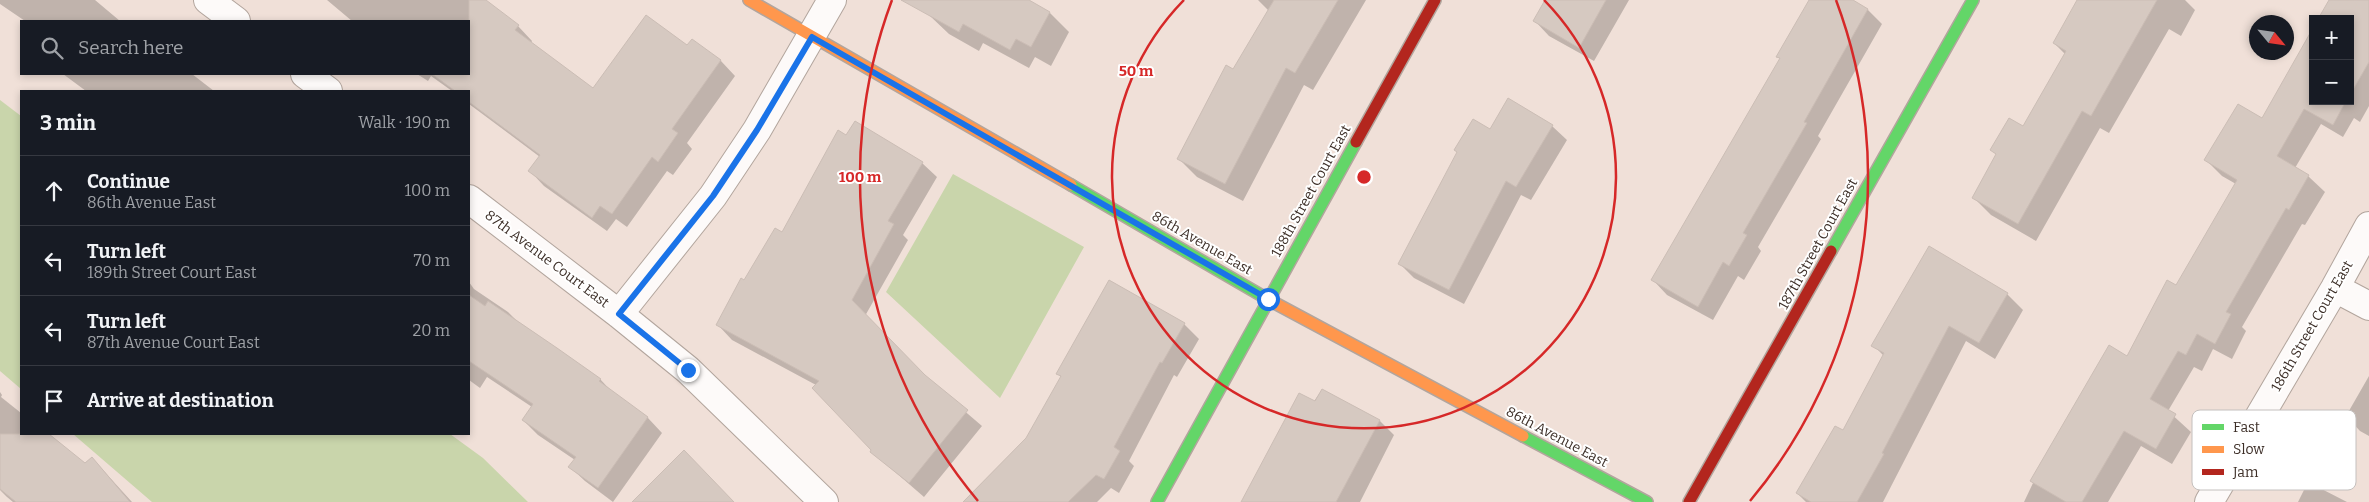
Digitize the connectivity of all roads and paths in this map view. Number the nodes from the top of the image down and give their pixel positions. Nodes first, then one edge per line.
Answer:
1 (208, 0) edge
2 (749, 0) edge
3 (832, 0) edge
4 (1435, 0) edge
5 (1973, 0) edge
6 (235, 20) edge
7 (812, 37) junction
8 (306, 75) edge
9 (327, 90) edge
10 (470, 200) edge
11 (2369, 226) edge
12 (2335, 288) junction
13 (1268, 299) junction
14 (2369, 306) edge
15 (619, 314) junction
16 (2263, 410) edge
17 (2216, 490) edge
18 (824, 502) edge
19 (1157, 502) edge
20 (1647, 502) edge
21 (1689, 502) edge
22 (2209, 502) edge

1 - 6 street
2 - 7 street, 86th Avenue East
3 - 7 street
4 - 13 street, 188th Street Court East
5 - 21 street, 187th Street Court East
7 - 13 street, 86th Avenue East
7 - 15 street
8 - 9 street
10 - 15 street, 87th Avenue Court East
11 - 12 street, 186th Street Court East
12 - 14 street
12 - 16 street, 186th Street Court East
13 - 19 street, 188th Street Court East
13 - 20 street, 86th Avenue East
15 - 18 street, 87th Avenue Court East
17 - 22 street, 186th Street Court East

